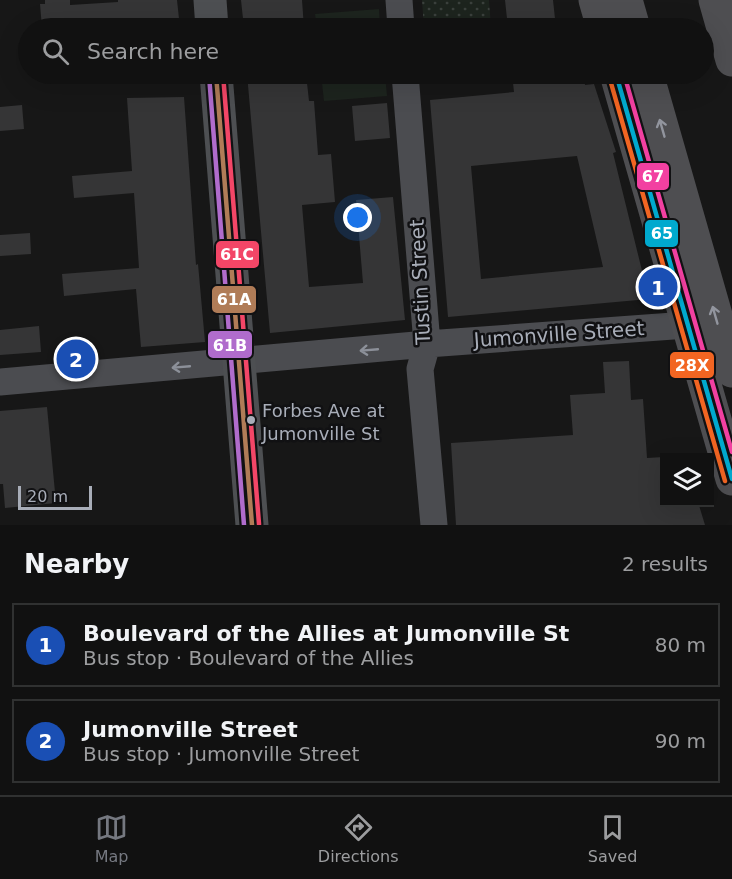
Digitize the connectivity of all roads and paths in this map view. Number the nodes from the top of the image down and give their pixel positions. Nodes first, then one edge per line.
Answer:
1 (210, 0) edge
2 (399, 0) edge
3 (595, 0) edge
4 (626, 0) edge
5 (716, 0) edge
6 (211, 18) edge
7 (400, 18) edge
8 (600, 18) edge
9 (631, 18) edge
10 (732, 60) edge
11 (217, 84) edge
12 (406, 84) edge
13 (619, 84) edge
14 (650, 84) edge
15 (687, 325) junction
16 (427, 344) junction
17 (240, 362) junction
18 (732, 371) edge
19 (0, 382) edge
20 (732, 479) edge
21 (252, 525) edge
22 (434, 525) edge

1 - 6 main road
2 - 7 street
3 - 8 highway
4 - 9 highway
5 - 10 highway
11 - 17 main road
12 - 16 street, Tustin Street
13 - 15 highway
18 -> 14 highway
15 - 16 street, Jumonville Street
15 - 20 highway
16 -> 17 street, Jumonville Street
16 - 22 street, Tustin Street
17 -> 19 street, Jumonville Street
17 - 21 main road

